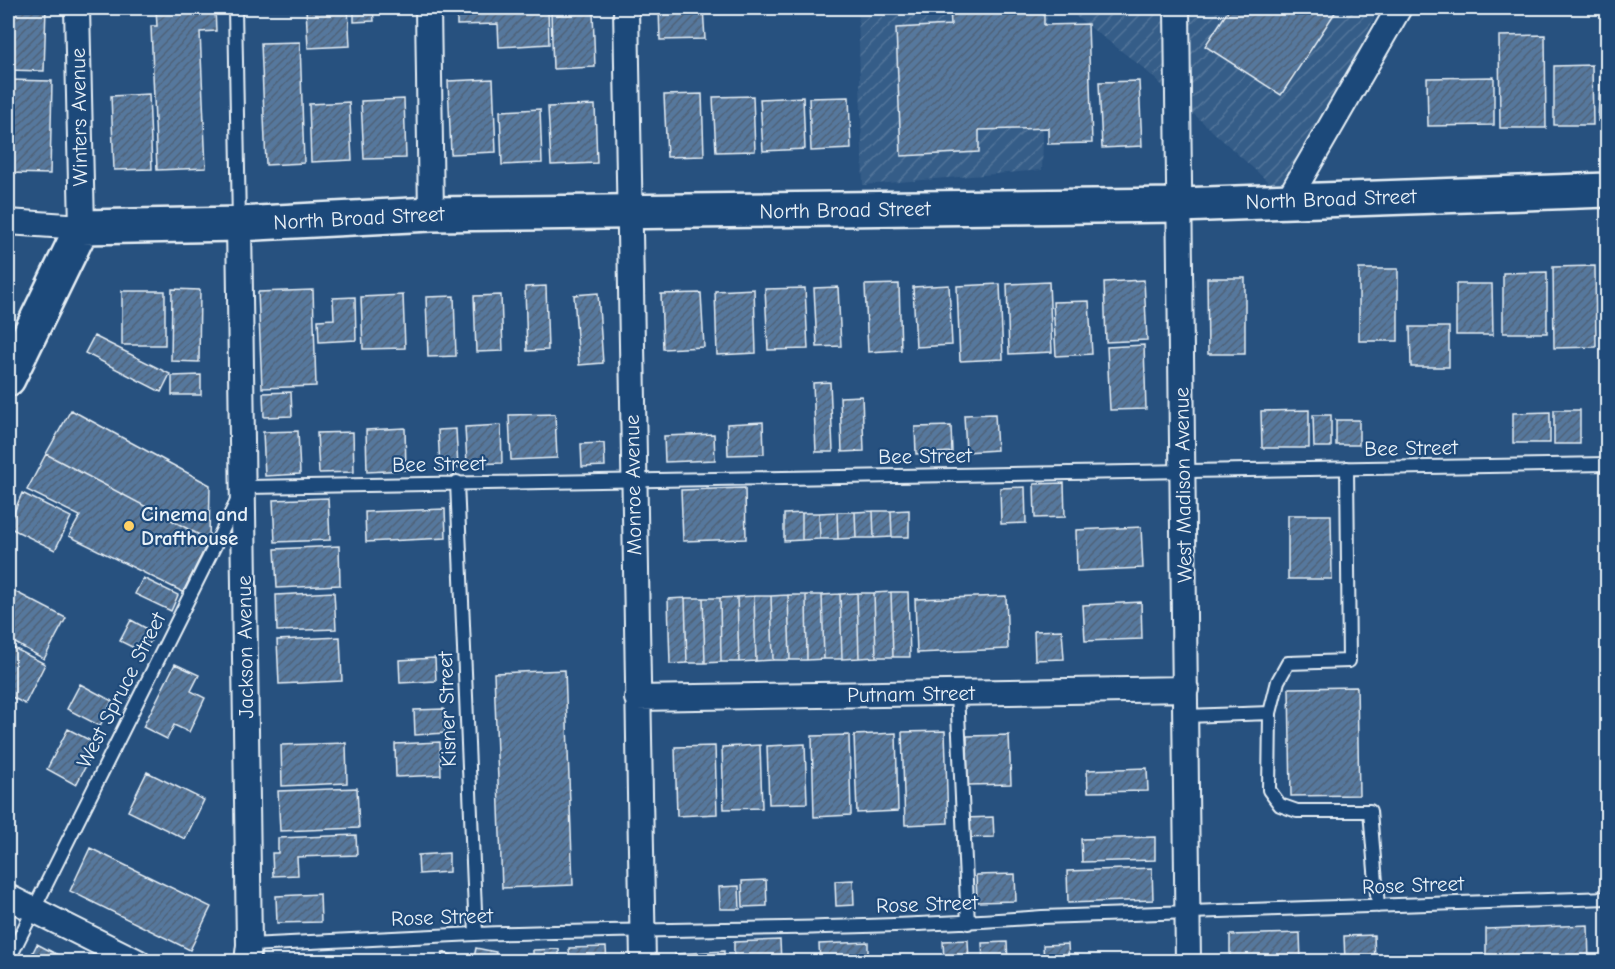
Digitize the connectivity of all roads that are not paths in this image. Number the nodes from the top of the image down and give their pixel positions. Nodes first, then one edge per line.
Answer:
1 (77, 8) edge
2 (235, 8) edge
3 (428, 8) edge
4 (626, 8) edge
5 (1178, 8) edge
6 (1399, 8) edge
7 (1608, 190) edge
8 (1288, 200) junction
9 (1179, 205) junction
10 (629, 213) junction
11 (431, 214) junction
12 (8, 222) edge
13 (239, 224) junction
14 (82, 227) junction
15 (8, 379) edge
16 (1608, 464) edge
17 (1347, 468) junction
18 (1183, 471) junction
19 (633, 481) junction
20 (457, 482) junction
21 (244, 487) junction
22 (1186, 689) junction
23 (957, 693) junction
24 (637, 698) junction
25 (1270, 713) junction
26 (1186, 716) junction
27 (8, 897) edge
28 (1608, 897) edge
29 (1378, 906) junction
30 (33, 909) junction
31 (1187, 914) junction
32 (968, 923) junction
33 (642, 932) junction
34 (476, 934) junction
35 (248, 953) edge
36 (8, 961) edge
37 (138, 962) edge
38 (643, 962) edge
39 (1188, 962) edge

1 - 14 street, Winters Avenue
2 - 13 lane
3 - 11 street
4 - 10 street, Monroe Avenue
5 - 9 street, West Madison Avenue
6 - 8 street
7 - 8 highway, North Broad Street
8 - 9 highway, North Broad Street
9 - 10 highway, North Broad Street
9 - 18 street, West Madison Avenue
10 - 11 highway, North Broad Street
10 - 19 street, Monroe Avenue
11 - 13 highway, North Broad Street
12 - 14 street
13 - 14 highway, North Broad Street
13 - 21 street, Jackson Avenue
14 - 15 highway
16 - 17 lane, Bee Street
17 - 18 lane, Bee Street
17 - 25 lane
18 - 19 lane, Bee Street
18 - 22 street, West Madison Avenue
19 - 20 lane, Bee Street
19 - 24 street, Monroe Avenue
20 - 21 lane, Bee Street
20 - 34 lane, Kisner Street
21 - 30 lane, West Spruce Street
21 - 35 street, Jackson Avenue
22 - 23 street, Putnam Street
22 - 26 street, West Madison Avenue
23 - 24 street, Putnam Street
23 - 32 lane
24 - 33 street, Monroe Avenue
25 - 26 lane
25 - 29 lane
26 - 31 street, West Madison Avenue
27 - 30 street
28 - 29 lane, Rose Street
29 - 31 lane, Rose Street
30 - 36 lane, West Spruce Street
30 - 37 street
31 - 32 lane, Rose Street
31 - 39 street, West Madison Avenue
32 - 33 lane, Rose Street
33 - 34 lane, Rose Street
33 - 38 street, Monroe Avenue
34 - 35 lane, Rose Street

